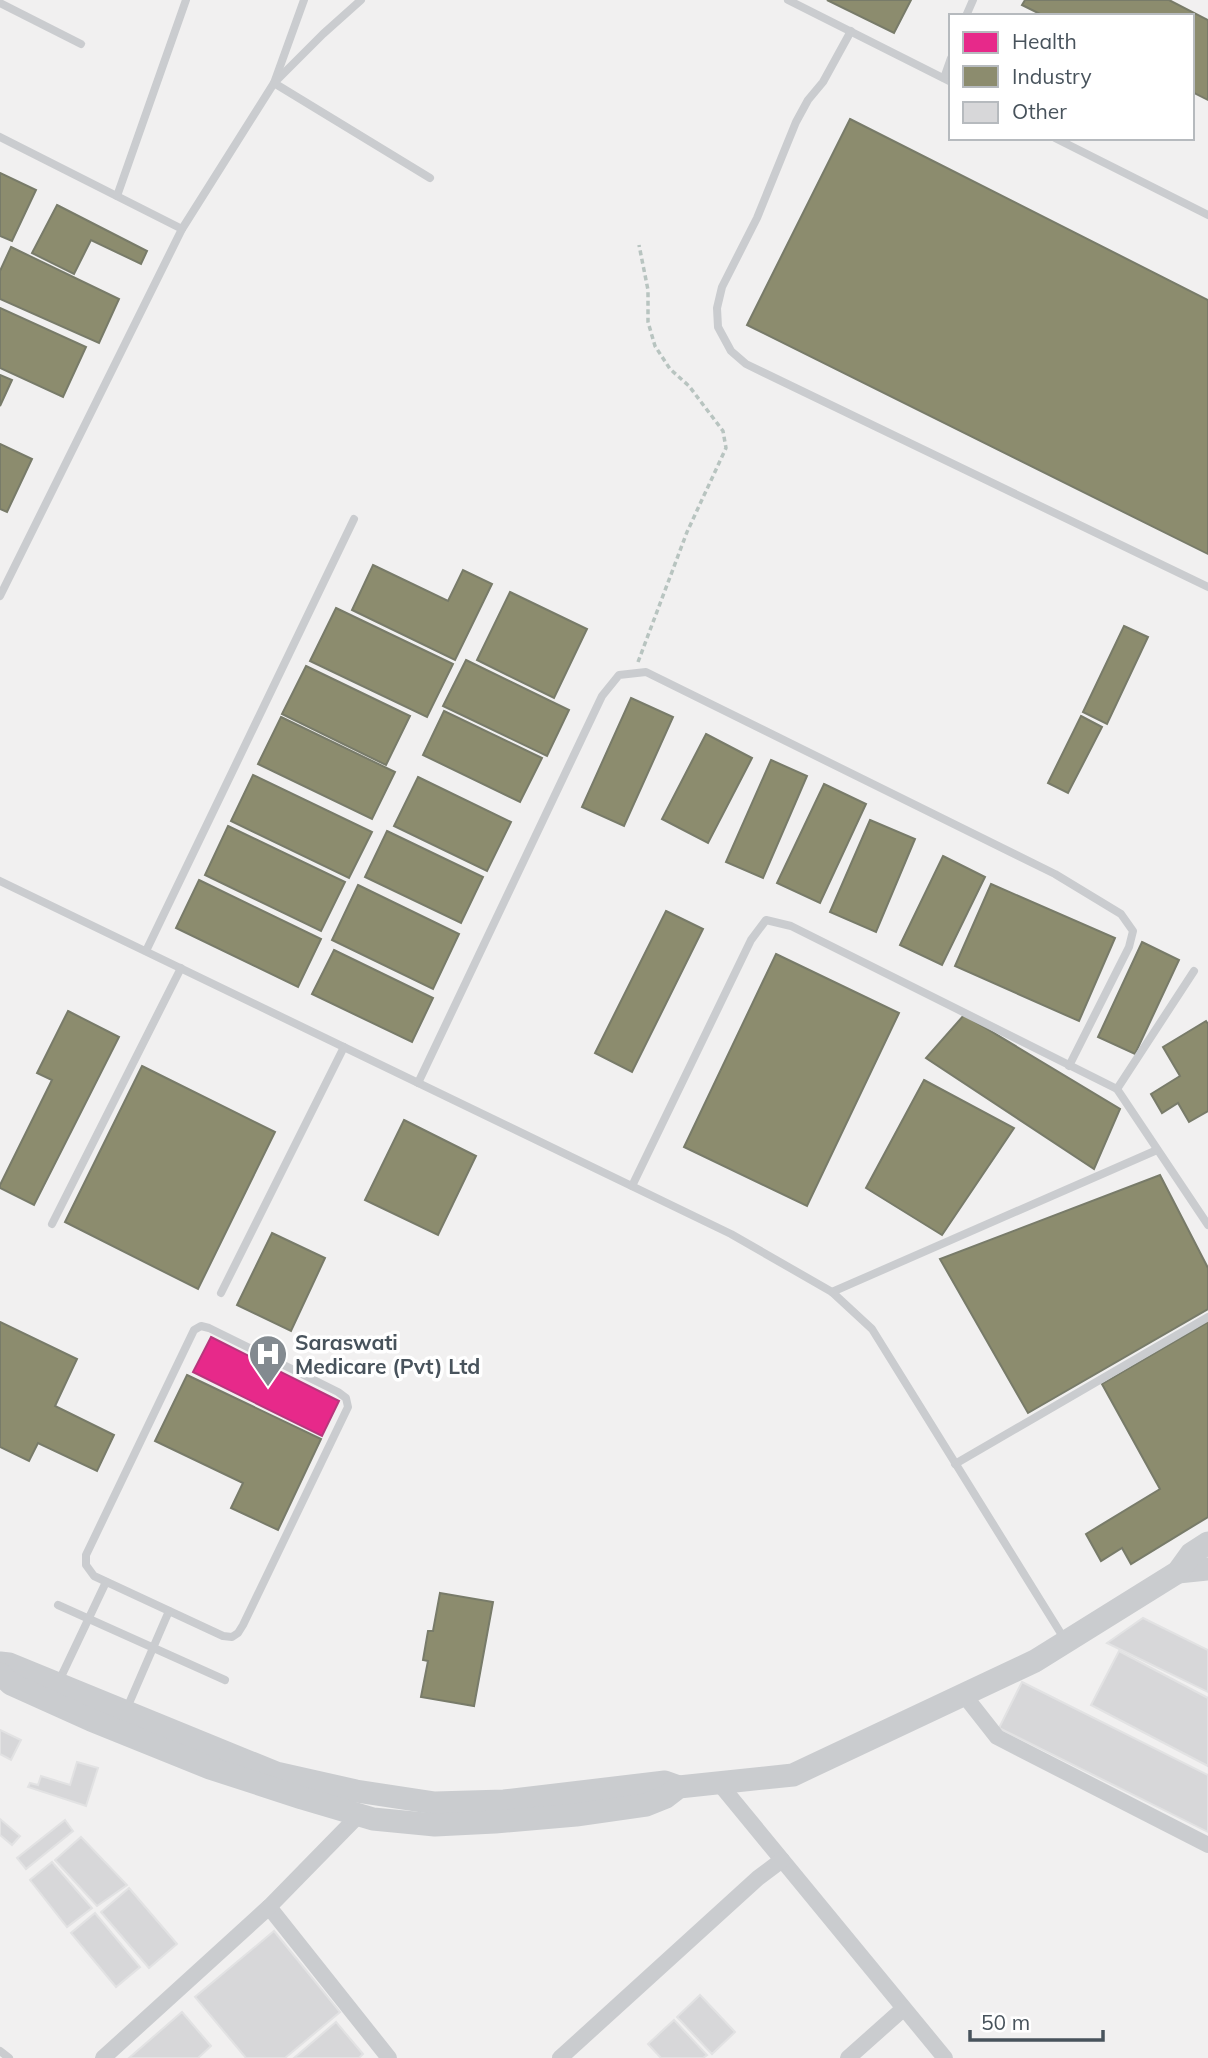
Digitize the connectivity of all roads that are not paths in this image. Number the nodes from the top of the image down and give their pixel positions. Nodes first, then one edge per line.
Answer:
1 (186, 0) edge
2 (304, 0) edge
3 (361, 0) edge
4 (788, 0) edge
5 (0, 3) edge
6 (851, 32) junction
7 (80, 44) dead end
8 (947, 80) edge
9 (274, 83) junction
10 (0, 137) edge
11 (1059, 140) edge
12 (430, 178) dead end
13 (117, 197) junction
14 (1208, 215) edge
15 (182, 229) junction
16 (354, 519) dead end
17 (1208, 587) edge
18 (0, 596) edge
19 (0, 881) edge
20 (146, 951) junction
21 (181, 968) junction
22 (1194, 971) dead end
23 (344, 1047) junction
24 (1069, 1066) junction
25 (418, 1083) junction
26 (1117, 1089) junction
27 (1157, 1150) junction
28 (632, 1186) junction
29 (52, 1224) dead end
30 (1208, 1225) edge
31 (832, 1292) junction
32 (221, 1293) dead end
33 (1208, 1317) edge
34 (955, 1464) junction
35 (1208, 1543) edge
36 (1208, 1569) edge
37 (1178, 1572) junction
38 (106, 1582) junction
39 (58, 1605) dead end
40 (169, 1611) junction
41 (89, 1619) junction
42 (1066, 1642) junction
43 (153, 1648) junction
44 (0, 1663) edge
45 (0, 1674) edge
46 (225, 1681) dead end
47 (58, 1684) junction
48 (964, 1695) junction
49 (125, 1711) junction
50 (718, 1782) junction
51 (679, 1787) junction
52 (359, 1815) junction
53 (1208, 1845) edge
54 (782, 1860) junction
55 (269, 1907) junction
56 (904, 2009) junction
57 (0, 2051) edge
58 (9, 2058) edge
59 (103, 2058) edge
60 (389, 2058) edge
61 (560, 2058) edge
62 (848, 2058) edge
63 (946, 2058) edge

1 - 13 lane
2 - 9 lane
3 - 9 lane
4 - 6 lane
5 - 7 lane
6 - 8 lane
6 - 17 lane
9 - 12 lane
9 - 15 lane
10 - 13 lane
11 - 14 lane
13 - 15 lane
15 - 18 lane
16 - 20 lane
19 - 20 lane
20 - 21 lane
21 - 23 lane
21 - 29 lane
22 - 26 lane
23 - 25 lane
23 - 32 lane
24 - 25 lane
24 - 26 lane
24 - 28 lane
25 - 28 lane
26 - 27 lane
27 - 30 lane
27 - 31 lane
28 - 31 lane
31 - 34 lane
33 - 34 lane
34 - 42 lane
35 - 37 street
36 - 37 street
37 - 42 street
38 - 40 lane
38 - 40 lane
38 - 41 lane
39 - 41 lane
40 - 43 lane
41 - 43 lane
41 - 47 lane
42 - 48 street
43 - 46 lane
43 - 49 lane
44 - 47 street
45 - 52 street
47 - 49 street
48 - 50 street
48 - 53 street
49 - 51 street
50 - 51 street
50 - 54 street
51 - 52 street
52 - 55 street
54 - 56 street
54 - 61 street
55 - 59 street
55 - 60 street
56 - 62 street
56 - 63 street
57 - 58 lane

